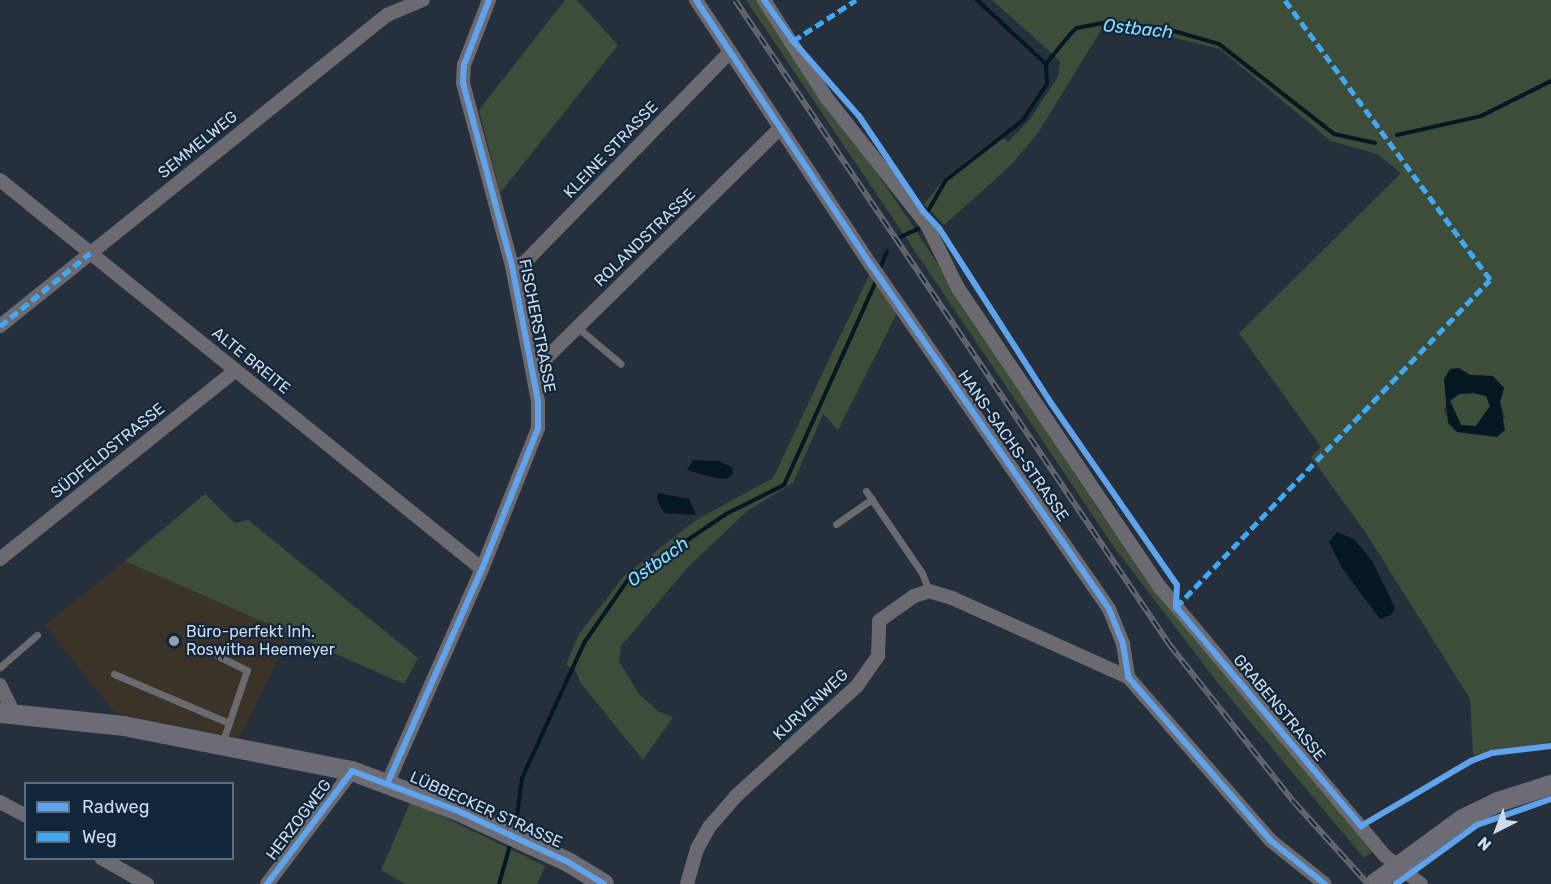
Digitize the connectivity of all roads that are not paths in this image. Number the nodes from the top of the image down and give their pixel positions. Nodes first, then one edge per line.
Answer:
1 (423, 0) edge
2 (489, 0) edge
3 (696, 0) edge
4 (764, 0) edge
5 (730, 52) junction
6 (780, 128) junction
7 (0, 180) edge
8 (90, 253) junction
9 (512, 266) junction
10 (0, 326) edge
11 (577, 327) junction
12 (621, 364) dead end
13 (236, 370) junction
14 (533, 371) junction
15 (866, 490) dead end
16 (872, 498) junction
17 (836, 524) dead end
18 (0, 559) edge
19 (482, 569) junction
20 (929, 591) junction
21 (37, 635) dead end
22 (1123, 644) junction
23 (218, 656) dead end
24 (1101, 663) junction
25 (0, 668) edge
26 (114, 674) dead end
27 (1128, 677) junction
28 (0, 685) edge
29 (6, 712) edge
30 (229, 723) junction
31 (222, 744) junction
32 (352, 771) junction
33 (388, 782) junction
34 (1551, 785) edge
35 (0, 802) edge
36 (24, 815) edge
37 (105, 860) edge
38 (147, 884) edge
39 (267, 884) edge
40 (604, 884) edge
41 (687, 884) edge
42 (1325, 884) edge
43 (1374, 884) edge
44 (1421, 884) edge

1 - 8 street, SEMMELWEG
2 - 9 street, FISCHERSTRASSE
3 - 5 street, HANS-SACHS-STRASSE
4 - 44 street, GRABENSTRASSE
5 - 6 street, HANS-SACHS-STRASSE
5 - 9 street, KLEINE STRASSE
6 - 11 street, ROLANDSTRASSE
6 - 22 street, HANS-SACHS-STRASSE
7 - 8 street, ALTE BREITE
8 - 10 street, SEMMELWEG
8 - 13 street, ALTE BREITE
9 - 14 street, FISCHERSTRASSE
11 - 12 lane
11 - 14 street, ROLANDSTRASSE
13 - 18 street, SÜDFELDSTRASSE
13 - 19 street, ALTE BREITE
14 - 19 street, FISCHERSTRASSE
15 - 16 lane
16 - 17 lane
16 - 20 lane
19 - 33 street, FISCHERSTRASSE
20 - 24 street
20 - 41 street, KURVENWEG
21 - 25 lane
22 - 24 street
22 - 27 street, HANS-SACHS-STRASSE
23 - 30 lane
24 - 27 street
26 - 30 lane
27 - 42 street
28 - 29 street
29 - 31 main road, LÜBBECKER STRASSE
30 - 31 lane
31 - 32 main road, LÜBBECKER STRASSE
32 - 33 main road, LÜBBECKER STRASSE
32 - 39 street, HERZOGWEG
33 - 40 main road, LÜBBECKER STRASSE
34 - 43 main road
35 - 36 street
37 - 38 street

